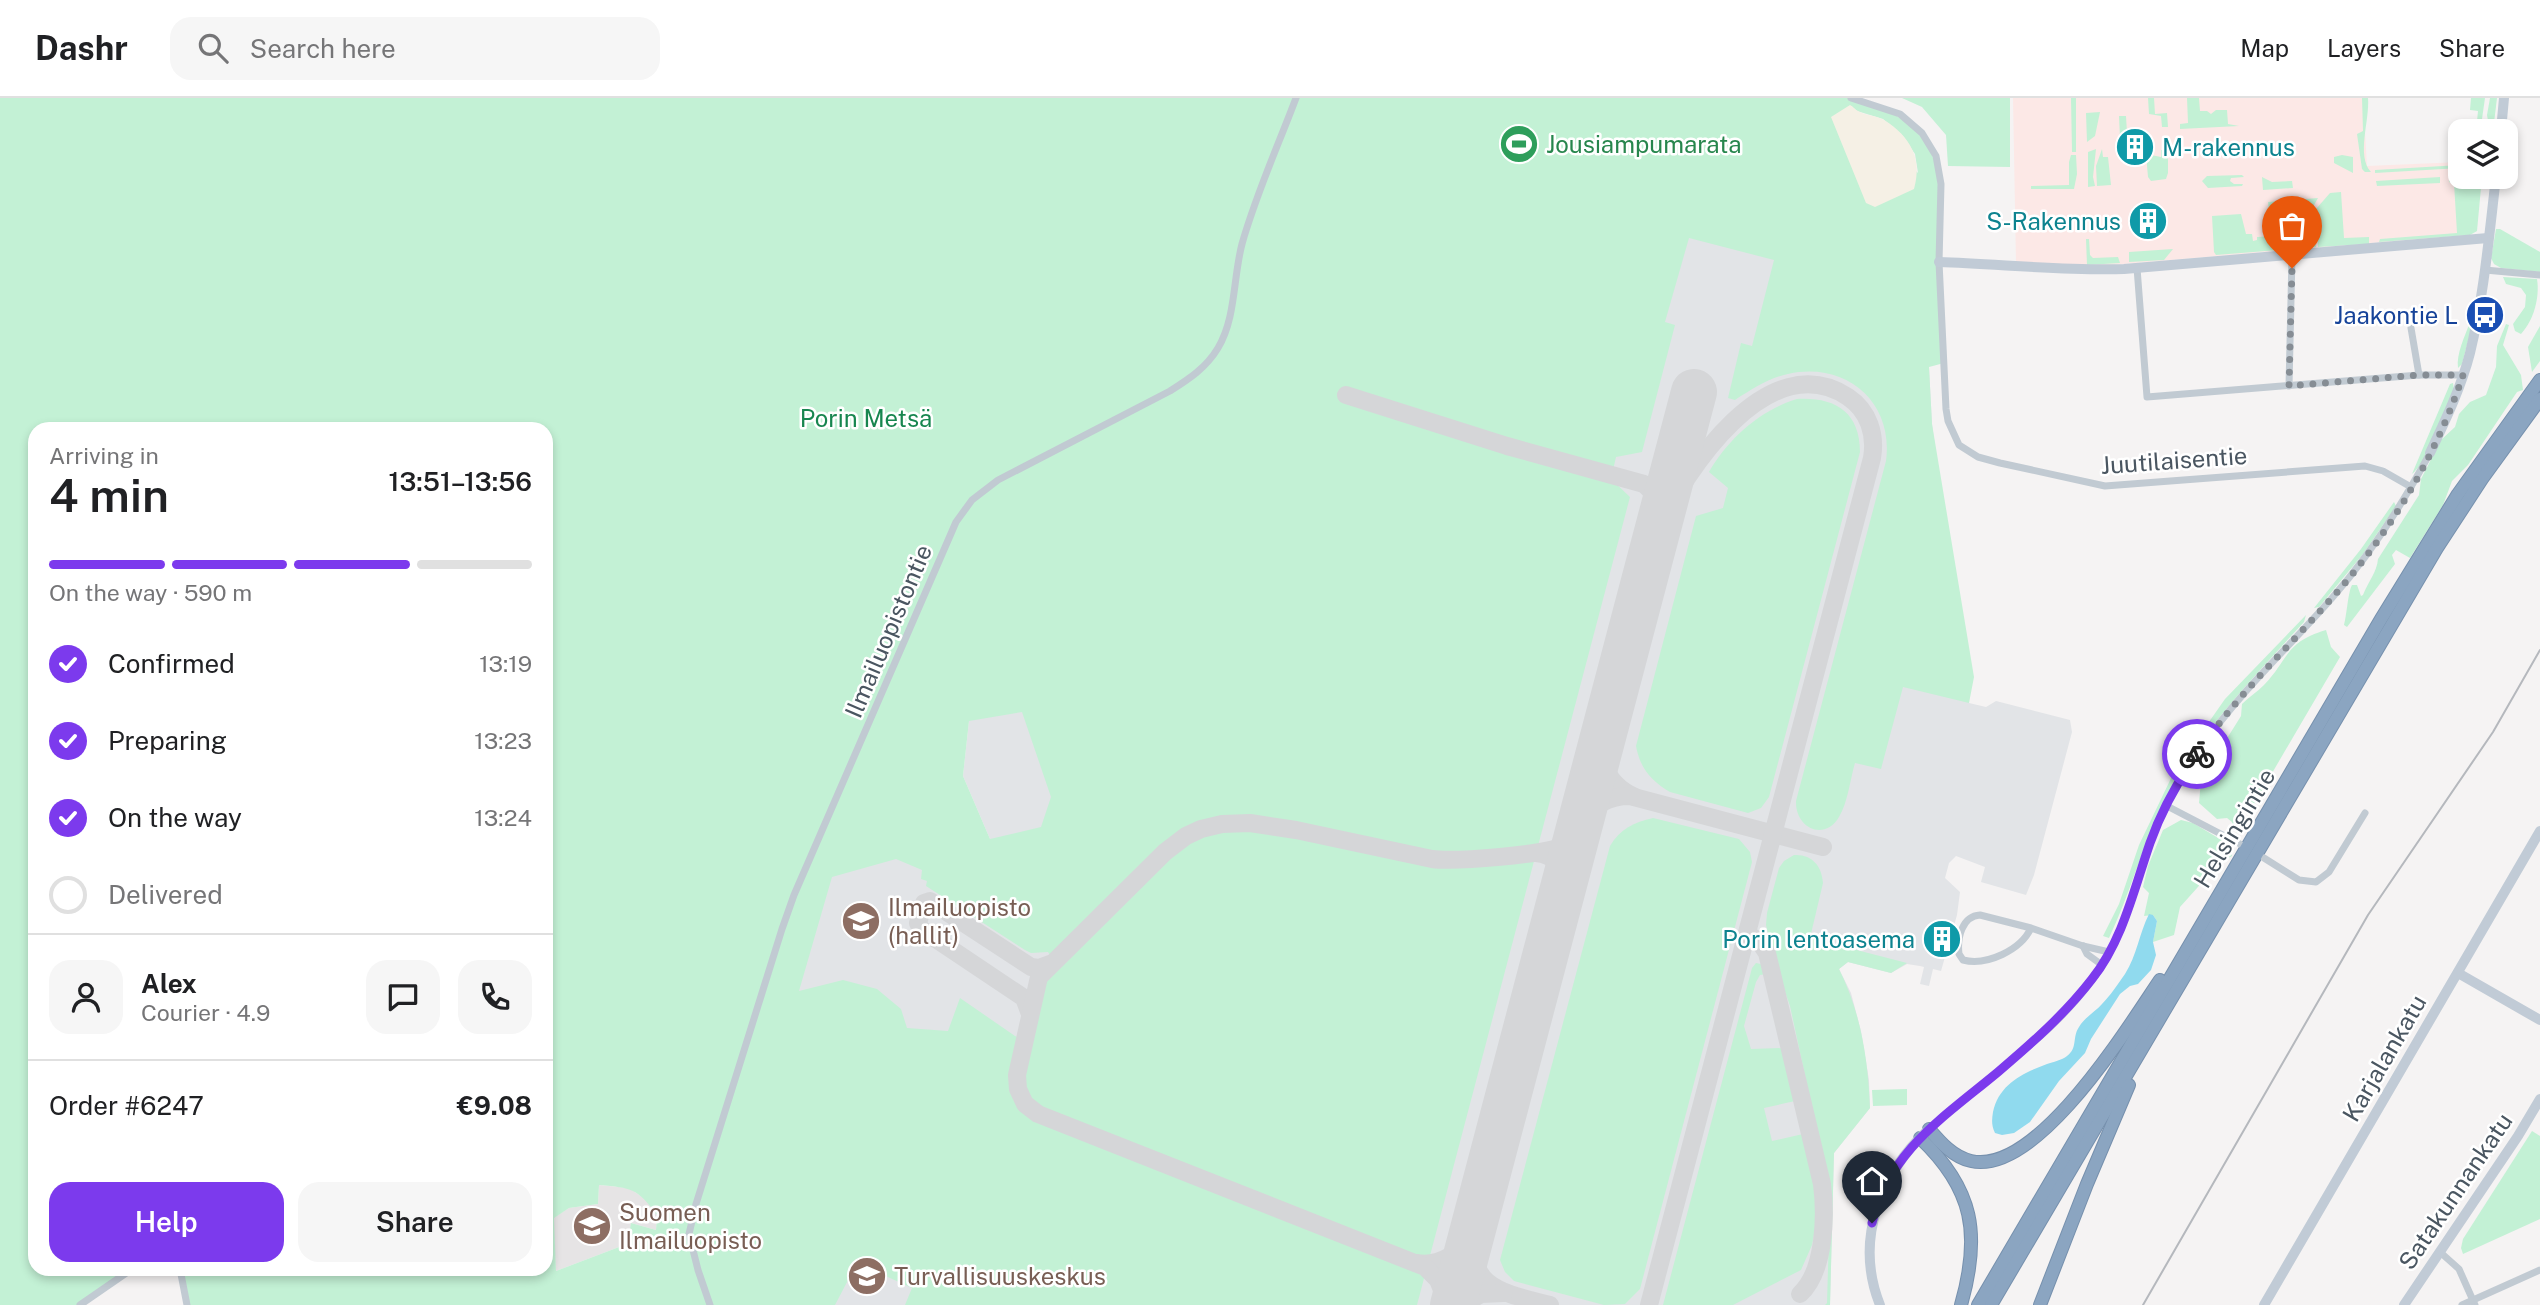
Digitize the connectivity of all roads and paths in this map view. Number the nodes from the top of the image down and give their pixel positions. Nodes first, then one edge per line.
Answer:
1 (1296, 98) edge
2 (1851, 98) edge
3 (2504, 98) edge
4 (2502, 119) edge
5 (2494, 189) edge
6 (2488, 238) junction
7 (2292, 256) junction
8 (1939, 262) junction
9 (2137, 268) junction
10 (2485, 270) junction
11 (2540, 275) edge
12 (2411, 328) dead end
13 (2419, 375) junction
14 (2463, 375) junction
15 (2540, 380) edge
16 (2289, 386) junction
17 (2540, 399) edge
18 (2430, 453) joint
19 (2411, 487) junction
20 (2167, 806) junction
21 (2365, 813) dead end
22 (2540, 831) edge
23 (2239, 844) dead end
24 (2264, 858) dead end
25 (2218, 896) junction
26 (2031, 928) junction
27 (2083, 946) junction
28 (2109, 952) junction
29 (2102, 965) junction
30 (2458, 973) junction
31 (2160, 1020) junction
32 (2540, 1020) edge
33 (2540, 1099) edge
34 (1924, 1133) junction
35 (2440, 1252) junction
36 (2540, 1270) edge
37 (122, 1276) edge
38 (181, 1276) edge
39 (2474, 1303) edge
40 (80, 1305) edge
41 (187, 1305) edge
42 (710, 1305) edge
43 (1880, 1305) edge
44 (1961, 1305) edge
45 (1978, 1305) edge
46 (1991, 1305) edge
47 (2040, 1305) edge
48 (2264, 1305) edge
49 (2404, 1305) edge
50 (2462, 1305) edge

1 - 42 street, Ilmailuopistontie
2 - 8 street
3 - 4 street
5 - 6 street
6 - 7 street
6 - 10 street
7 - 9 street
7 - 16 street
8 - 9 street
8 - 19 street, Juutilaisentie
9 - 16 street
10 - 11 street
10 - 14 street
12 - 13 street
13 - 14 street
13 - 16 street
14 - 18 street
15 - 25 highway, Helsingintie
17 - 31 highway, Helsingintie
18 - 19 street
19 - 20 street
20 - 23 street
20 - 28 street
21 - 24 street
22 - 30 street, Karjalankatu
25 - 34 highway
25 - 45 highway, Helsingintie
26 - 26 street
26 - 27 street
27 - 28 street
27 - 29 street
28 - 29 street
29 - 34 street
30 - 32 street
30 - 48 street, Karjalankatu
31 - 46 highway, Helsingintie
31 - 47 highway
33 - 35 street, Satakunnankatu
34 - 43 street
34 - 44 highway
35 - 39 street
35 - 49 street, Satakunnankatu
36 - 39 street
37 - 40 street
38 - 41 street
39 - 50 street

